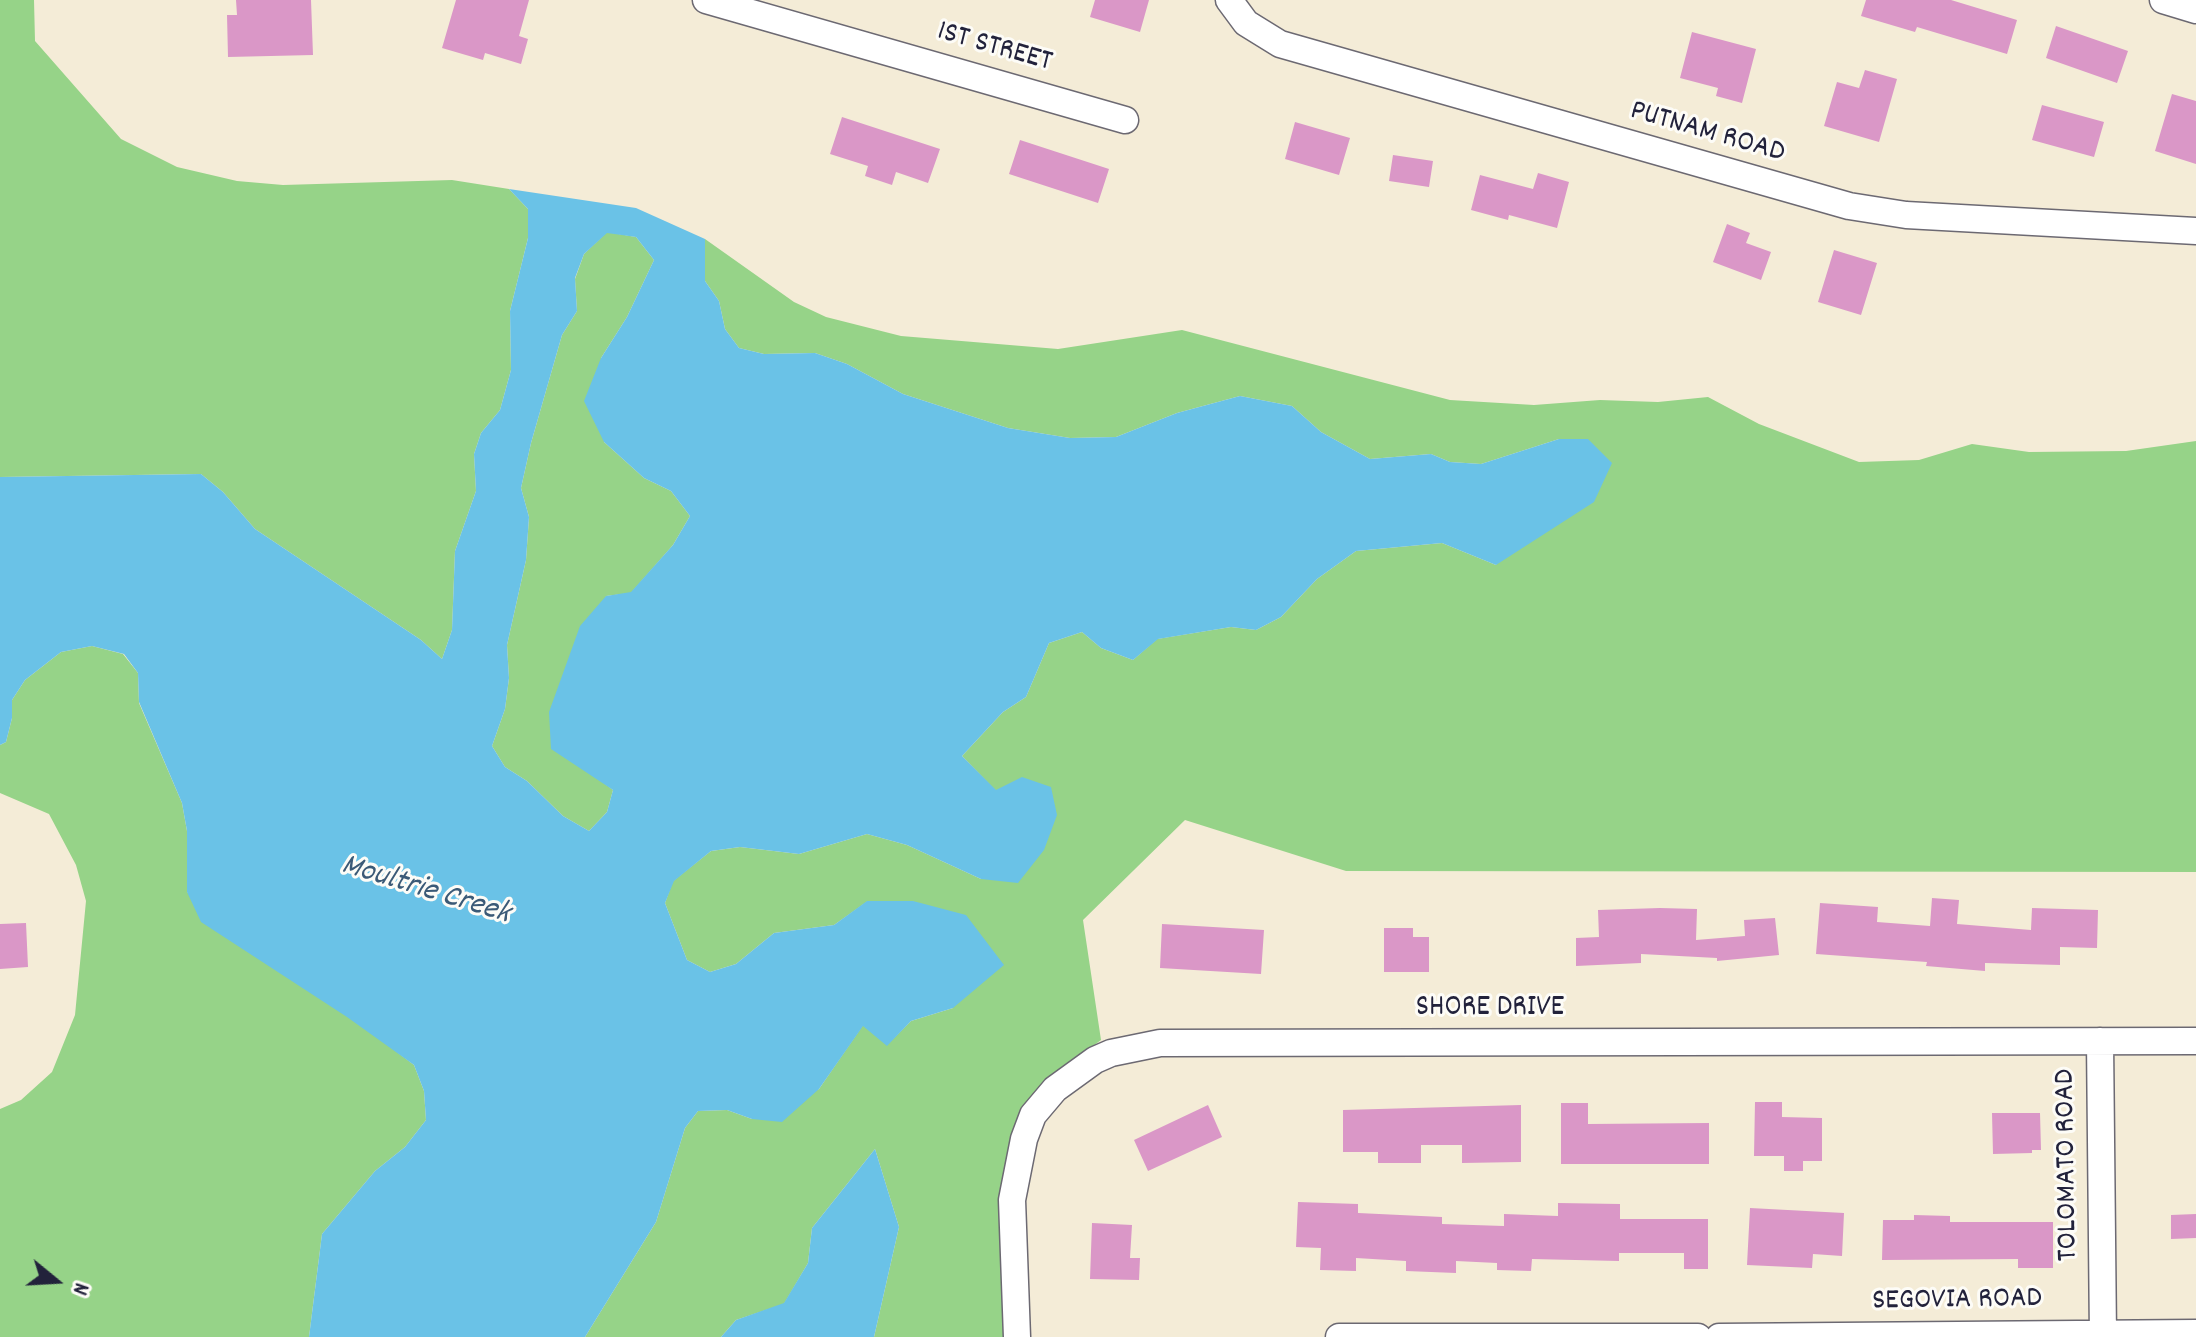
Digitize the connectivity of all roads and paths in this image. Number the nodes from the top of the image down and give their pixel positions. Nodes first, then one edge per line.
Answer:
1 (706, 0) edge
2 (1229, 0) edge
3 (2163, 0) edge
4 (2196, 10) edge
5 (1125, 120) dead end
6 (2196, 231) edge
7 (2100, 1041) junction
8 (2196, 1041) edge
9 (2196, 1333) edge
10 (2103, 1334) edge
11 (1017, 1337) edge
12 (1339, 1337) edge
13 (1698, 1337) edge
14 (1719, 1337) edge

1 - 5 street, 1ST STREET
2 - 6 street, PUTNAM ROAD
3 - 4 street
7 - 8 street, SHORE DRIVE
7 - 10 street, TOLOMATO ROAD
7 - 11 street, SHORE DRIVE
9 - 10 street, SEGOVIA ROAD
10 - 14 street, SEGOVIA ROAD
12 - 13 street

